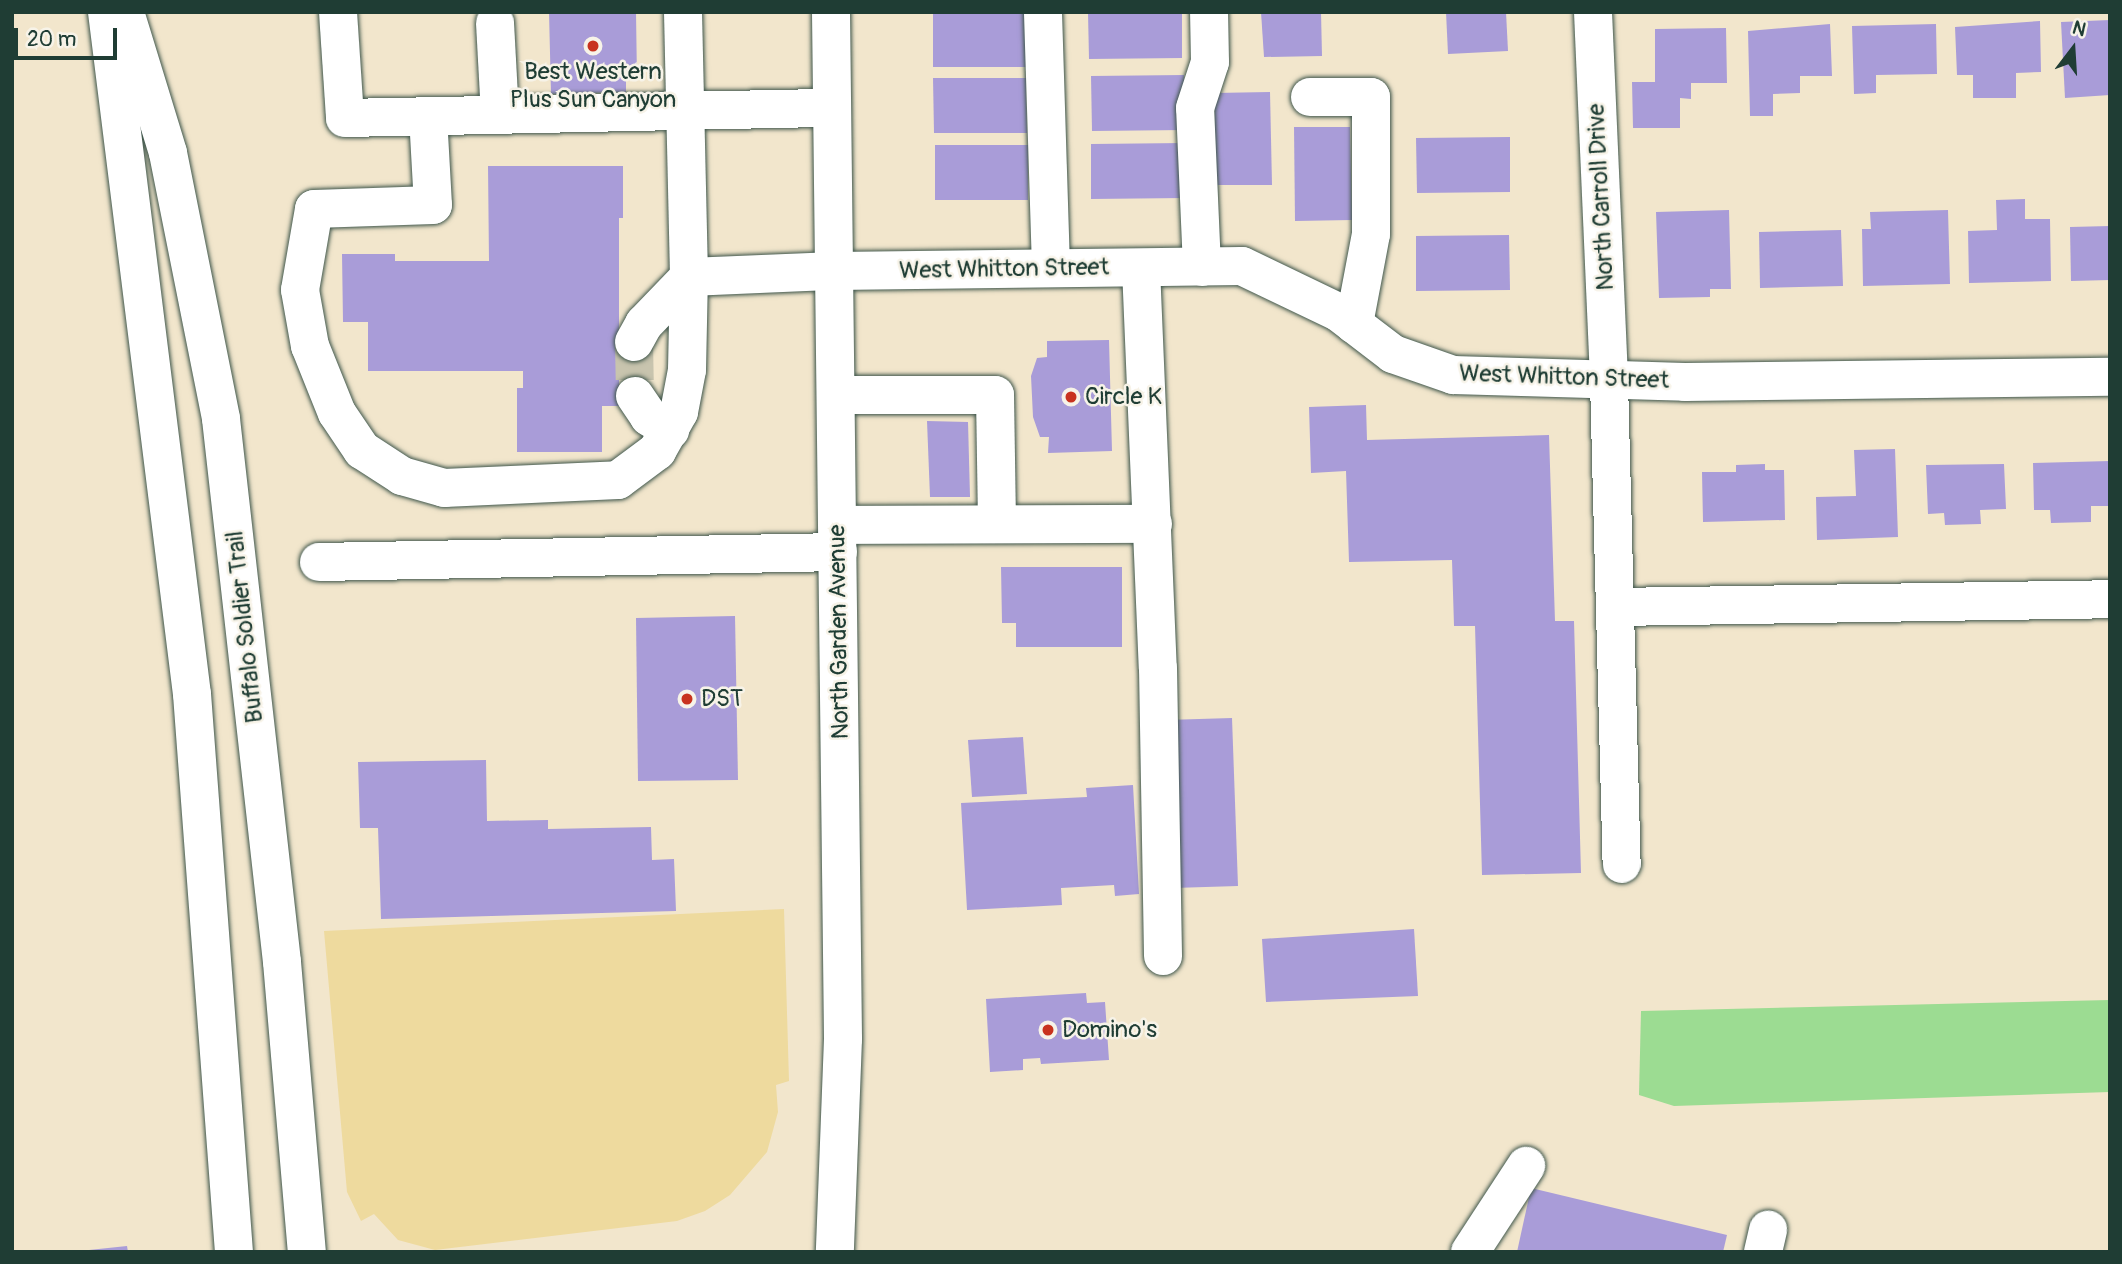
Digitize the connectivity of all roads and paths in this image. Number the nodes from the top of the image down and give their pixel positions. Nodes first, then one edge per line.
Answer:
1 (107, 12) edge
2 (125, 12) edge
3 (338, 12) edge
4 (683, 12) edge
5 (831, 12) edge
6 (1209, 12) edge
7 (1593, 12) edge
8 (1043, 13) edge
9 (495, 23) dead end
10 (1310, 97) dead end
11 (832, 108) junction
12 (687, 110) junction
13 (500, 114) junction
14 (428, 116) junction
15 (1202, 267) junction
16 (1051, 268) junction
17 (1141, 268) junction
18 (835, 271) junction
19 (689, 277) junction
20 (1354, 324) junction
21 (634, 342) tunnel mouth
22 (2110, 377) edge
23 (1609, 381) junction
24 (836, 395) junction
25 (635, 396) tunnel mouth
26 (670, 430) junction
27 (997, 524) junction
28 (1153, 524) junction
29 (838, 538) junction
30 (319, 562) dead end
31 (2110, 599) edge
32 (1615, 607) junction
33 (1622, 864) dead end
34 (1163, 956) dead end
35 (1526, 1166) dead end
36 (234, 1252) edge
37 (307, 1252) edge
38 (835, 1252) edge
39 (1470, 1252) edge

1 - 36 street
2 - 37 street, Buffalo Soldier Trail
3 - 14 street
4 - 12 street
5 - 11 street, North Garden Avenue
6 - 15 street
7 - 23 street, North Carroll Drive
8 - 16 street
9 - 13 street
10 - 20 street
11 - 12 street
11 - 18 street, North Garden Avenue
12 - 13 street
12 - 19 street
13 - 14 street
14 - 26 street
15 - 17 street, West Whitton Street
15 - 20 street, West Whitton Street
16 - 17 street, West Whitton Street
16 - 18 street, West Whitton Street
17 - 28 street
18 - 19 street, West Whitton Street
18 - 24 street, North Garden Avenue
19 - 21 street
19 - 26 street
20 - 23 street, West Whitton Street
22 - 23 street, West Whitton Street
23 - 32 street, North Carroll Drive
24 - 27 street
24 - 29 street, North Garden Avenue
25 - 26 street
27 - 28 street
27 - 29 street
28 - 34 street
29 - 30 street
29 - 38 street, North Garden Avenue
31 - 32 street
32 - 33 street, North Carroll Drive
35 - 39 street

